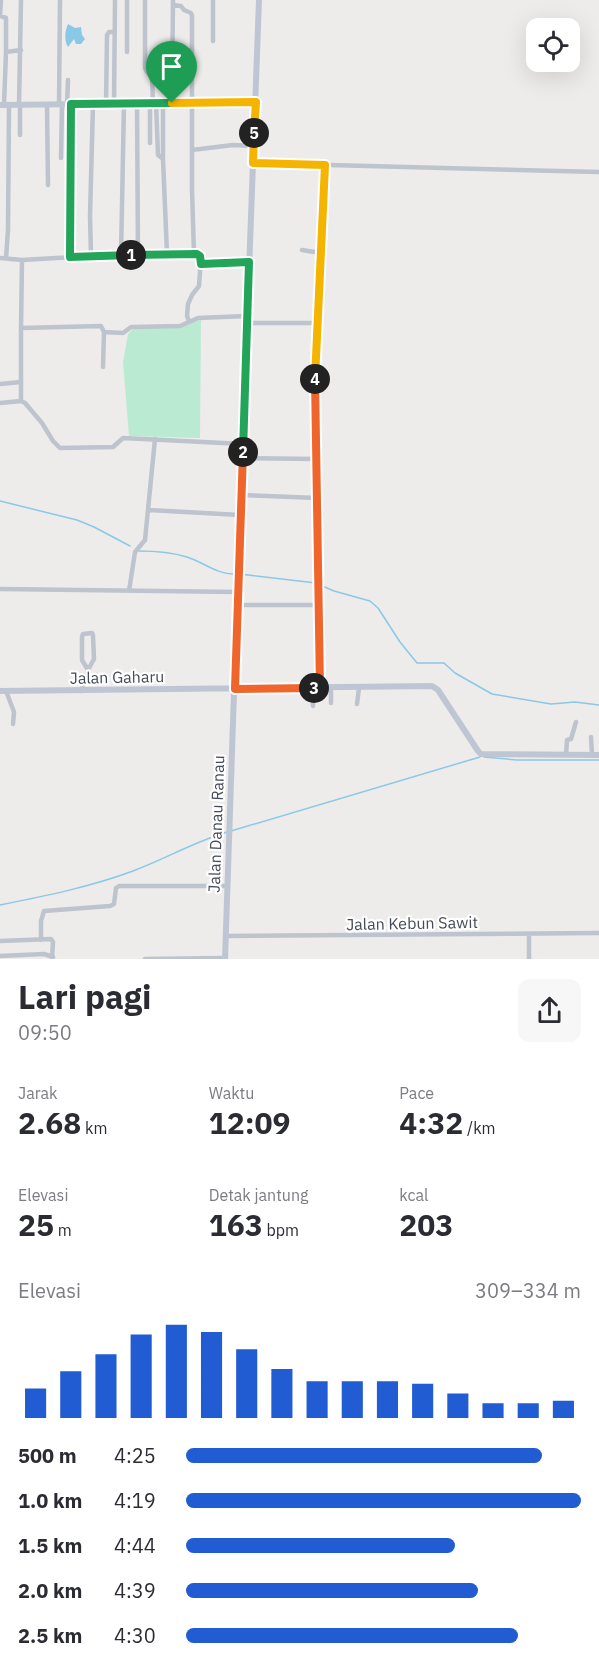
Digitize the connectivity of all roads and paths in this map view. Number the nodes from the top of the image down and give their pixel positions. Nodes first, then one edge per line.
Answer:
1 (1, 0) edge
2 (21, 0) edge
3 (60, 0) edge
4 (114, 0) edge
5 (127, 0) edge
6 (145, 0) edge
7 (213, 0) edge
8 (259, 0) edge
9 (173, 3) edge
10 (213, 41) dead end
11 (21, 50) junction
12 (6, 52) junction
13 (127, 52) dead end
14 (68, 80) dead end
15 (256, 102) junction
16 (156, 103) junction
17 (172, 103) junction
18 (191, 103) junction
19 (65, 104) junction
20 (93, 104) junction
21 (110, 104) junction
22 (124, 104) junction
23 (137, 104) junction
24 (4, 105) edge
25 (20, 105) junction
26 (47, 105) junction
27 (20, 135) dead end
28 (150, 143) dead end
29 (254, 146) junction
30 (192, 150) junction
31 (61, 158) dead end
32 (253, 163) junction
33 (325, 165) junction
34 (599, 172) edge
35 (48, 185) dead end
36 (302, 250) dead end
37 (321, 253) junction
38 (167, 254) junction
39 (194, 254) junction
40 (121, 255) junction
41 (138, 255) junction
42 (91, 256) junction
43 (70, 257) junction
44 (3, 258) edge
45 (22, 260) junction
46 (249, 262) junction
47 (201, 264) junction
48 (247, 320) junction
49 (189, 321) junction
50 (318, 323) junction
51 (21, 328) junction
52 (104, 332) junction
53 (103, 367) dead end
54 (21, 382) junction
55 (0, 384) edge
56 (21, 401) junction
57 (0, 403) edge
58 (155, 439) junction
59 (243, 444) junction
60 (243, 458) junction
61 (316, 459) junction
62 (241, 495) junction
63 (316, 498) junction
64 (149, 510) junction
65 (240, 515) junction
66 (0, 590) edge
67 (129, 591) junction
68 (238, 592) junction
69 (320, 604) junction
70 (237, 605) junction
71 (88, 670) junction
72 (312, 688) junction
73 (320, 688) junction
74 (331, 688) junction
75 (359, 688) junction
76 (235, 689) junction
77 (3, 691) edge
78 (81, 691) junction
79 (331, 703) dead end
80 (357, 704) dead end
81 (313, 706) dead end
82 (576, 722) dead end
83 (13, 724) dead end
84 (591, 737) dead end
85 (566, 755) junction
86 (596, 755) edge
87 (228, 886) junction
88 (599, 933) edge
89 (530, 934) junction
90 (226, 936) junction
91 (41, 939) junction
92 (0, 941) edge
93 (0, 956) edge
94 (53, 958) edge
95 (225, 958) edge
96 (145, 959) edge
97 (529, 959) edge

1 - 12 street
2 - 11 street
3 - 19 street
4 - 21 street
5 - 13 street
6 - 16 street
7 - 10 street
8 - 15 street, Jalan Danau Ranau
9 - 17 street
9 - 18 street
11 - 12 street
11 - 25 street
12 - 24 street
14 - 19 street
15 - 18 street
15 - 29 street, Jalan Danau Ranau
16 - 17 street
16 - 23 street
16 - 28 street
16 - 38 street
17 - 18 street
18 - 30 street
19 - 20 street
19 - 26 street
19 - 31 street
19 - 43 street
20 - 21 street
20 - 42 street
21 - 22 street
22 - 23 street
22 - 40 street
23 - 41 street
24 - 25 street
24 - 44 street
25 - 26 street
25 - 27 street
26 - 35 street
29 - 30 street
29 - 32 street, Jalan Danau Ranau
30 - 39 street
32 - 33 street
32 - 46 street, Jalan Danau Ranau
33 - 34 street
33 - 37 street
36 - 37 street
37 - 50 street
38 - 39 street
38 - 41 street
39 - 47 street
40 - 41 street
40 - 42 street
42 - 43 street
43 - 45 street
44 - 45 street
45 - 51 street
46 - 47 street
46 - 48 street, Jalan Danau Ranau
47 - 49 street
48 - 49 street
48 - 50 street
48 - 59 street, Jalan Danau Ranau
49 - 52 street
50 - 61 street
51 - 52 street
51 - 54 street
52 - 53 street
54 - 55 street
54 - 56 street
56 - 57 street
56 - 58 street
58 - 59 street
58 - 64 street
59 - 60 street, Jalan Danau Ranau
60 - 61 street
60 - 62 street, Jalan Danau Ranau
61 - 63 street
62 - 63 street
62 - 65 street, Jalan Danau Ranau
63 - 69 street
64 - 65 street
64 - 67 street
65 - 68 street, Jalan Danau Ranau
66 - 67 street
67 - 68 street
68 - 70 street, Jalan Danau Ranau
69 - 70 street
69 - 73 street
70 - 76 street, Jalan Danau Ranau
71 - 71 street
71 - 78 street
72 - 73 street, Jalan Gaharu
72 - 76 street, Jalan Gaharu
72 - 81 street
73 - 74 street, Jalan Gaharu
74 - 75 street, Jalan Gaharu
74 - 79 street
75 - 80 street
75 - 85 street, Jalan Gaharu
76 - 78 street, Jalan Gaharu
76 - 87 street, Jalan Danau Ranau
77 - 78 street, Jalan Gaharu
77 - 83 street
82 - 85 street
84 - 86 street
85 - 86 street
87 - 90 street, Jalan Danau Ranau
87 - 91 street
88 - 89 street, Jalan Kebun Sawit
89 - 90 street, Jalan Kebun Sawit
89 - 97 street
90 - 95 street, Jalan Danau Ranau
91 - 92 street
91 - 94 street
93 - 94 street
95 - 96 street

